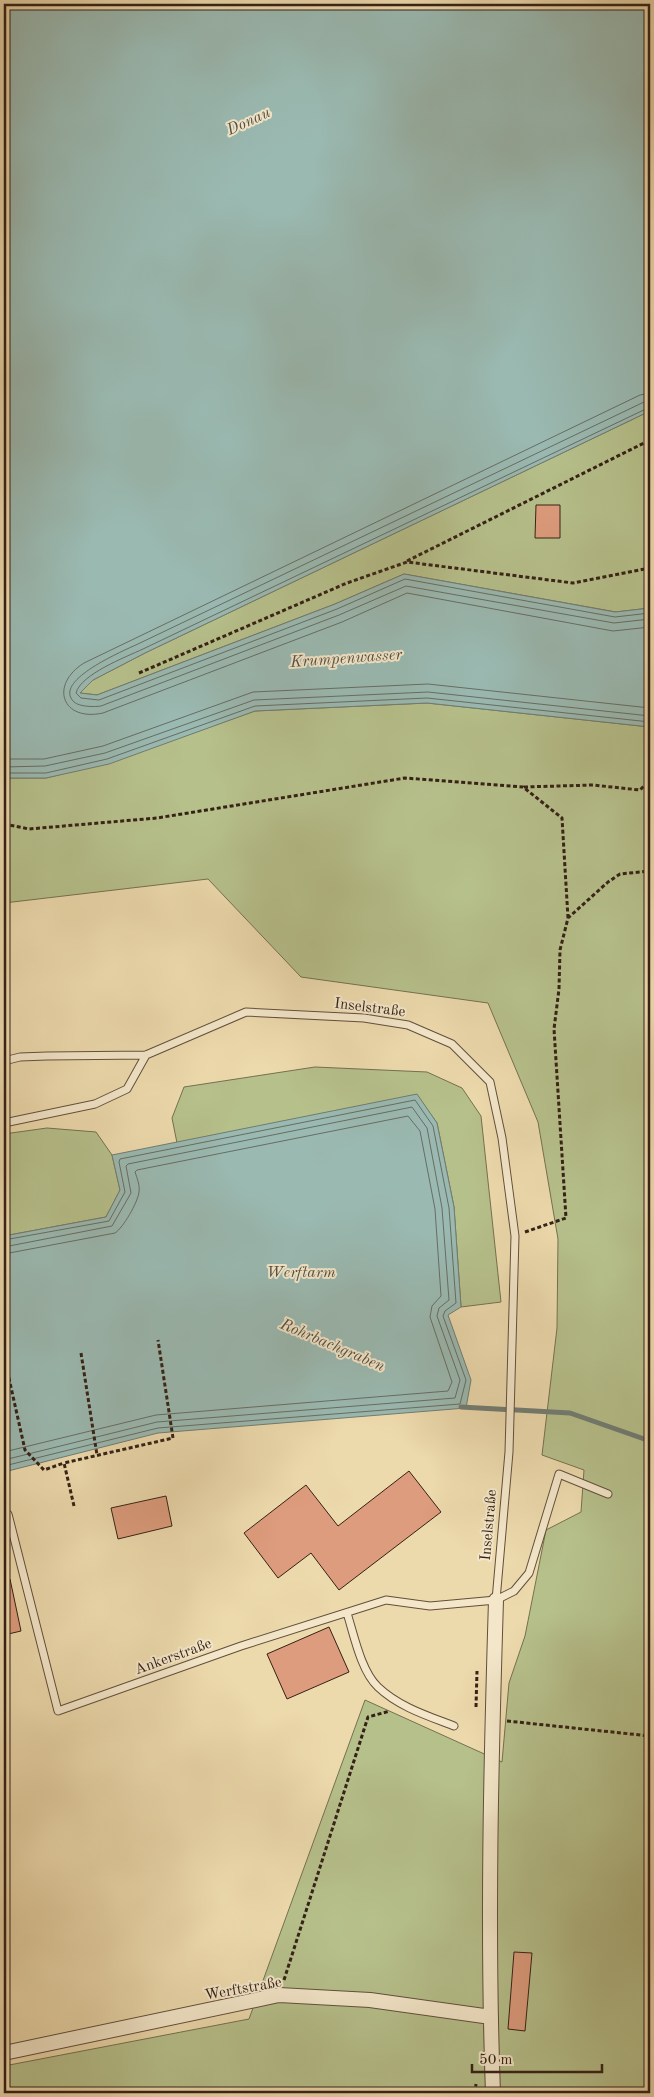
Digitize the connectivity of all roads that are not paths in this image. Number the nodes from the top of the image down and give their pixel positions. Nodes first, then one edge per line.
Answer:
1 (146, 1055) junction
2 (4, 1062) edge
3 (4, 1123) edge
4 (608, 1494) dead end
5 (6, 1514) edge
6 (496, 1600) junction
7 (346, 1612) junction
8 (454, 1726) dead end
9 (491, 2017) junction
10 (4, 2053) edge
11 (493, 2093) edge

1 - 2 lane, Inselstraße
1 - 3 lane
1 - 6 lane, Inselstraße
4 - 6 lane
5 - 7 lane, Ankerstraße
6 - 7 lane, Ankerstraße
6 - 9 street
7 - 8 lane
9 - 10 street, Werftstraße
9 - 11 street

